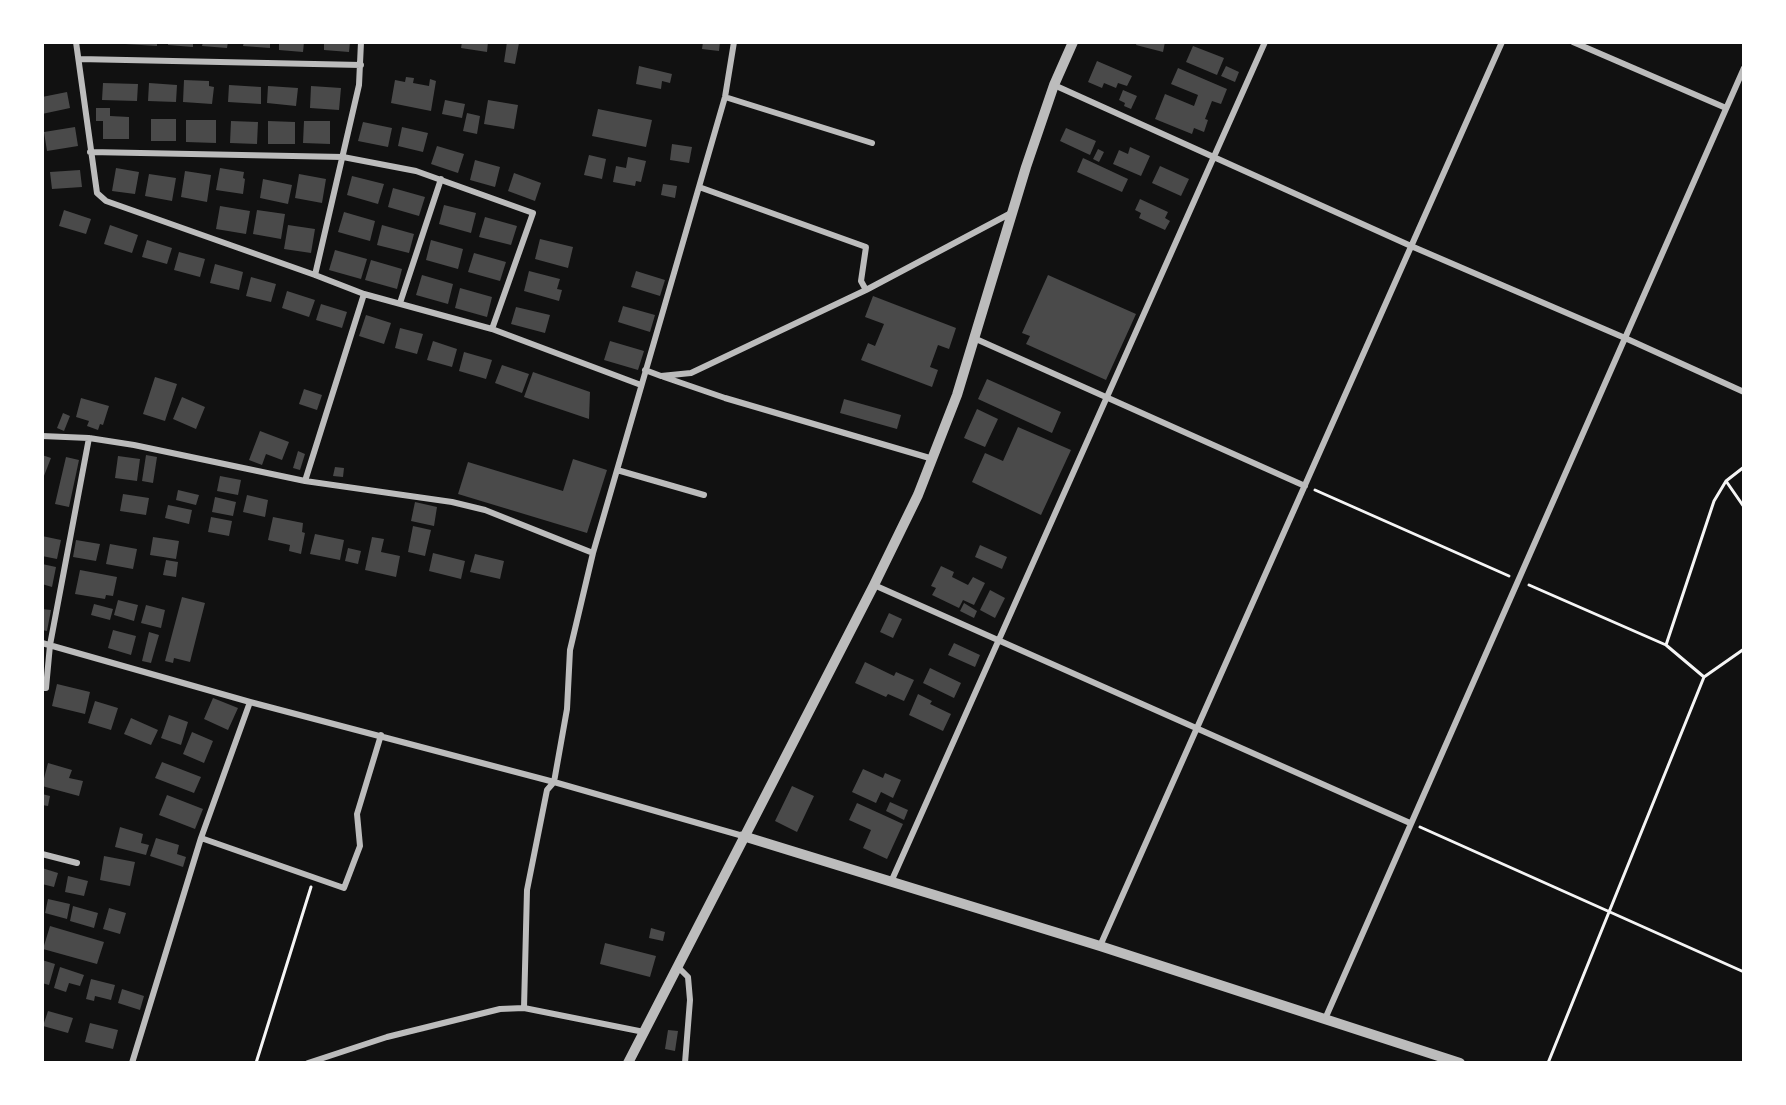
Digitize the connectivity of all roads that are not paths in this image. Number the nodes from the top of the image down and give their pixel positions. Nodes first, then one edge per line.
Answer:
1 (76, 42) edge
2 (361, 42) edge
3 (734, 42) edge
4 (1072, 42) edge
5 (1265, 42) edge
6 (1503, 42) edge
7 (1573, 42) edge
8 (79, 59) junction
9 (361, 65) junction
10 (1744, 68) edge
11 (1054, 85) junction
12 (725, 98) junction
13 (1726, 108) junction
14 (872, 143) dead end
15 (90, 152) junction
16 (343, 157) junction
17 (1214, 157) junction
18 (441, 179) junction
19 (699, 187) junction
20 (1013, 211) junction
21 (1411, 246) junction
22 (315, 275) junction
23 (866, 290) junction
24 (364, 294) junction
25 (400, 303) junction
26 (492, 329) junction
27 (1625, 338) junction
28 (976, 339) junction
29 (645, 370) junction
30 (661, 376) junction
31 (641, 385) junction
32 (1744, 392) edge
33 (1108, 398) junction
34 (42, 436) edge
35 (89, 438) junction
36 (933, 459) junction
37 (617, 470) junction
38 (305, 481) junction
39 (1305, 486) junction
40 (704, 495) dead end
41 (593, 553) junction
42 (874, 585) junction
43 (999, 640) junction
44 (42, 643) edge
45 (50, 645) junction
46 (42, 688) edge
47 (250, 702) junction
48 (1197, 727) junction
49 (381, 735) junction
50 (554, 782) junction
51 (1410, 823) junction
52 (743, 836) junction
53 (201, 838) junction
54 (42, 854) edge
55 (77, 863) dead end
56 (891, 882) junction
57 (1101, 946) junction
58 (678, 967) junction
59 (524, 1008) junction
60 (1325, 1019) junction
61 (644, 1032) junction
62 (132, 1063) edge
63 (308, 1063) edge
64 (628, 1063) edge
65 (685, 1063) edge
66 (1460, 1063) edge

1 - 8 street
2 - 9 street
3 - 12 street
4 - 11 street
5 - 17 street
6 - 21 street
7 - 13 street
8 - 9 street
8 - 15 street
9 - 16 street
10 - 13 street
11 - 17 street
11 - 20 street
12 - 14 street
12 - 19 street
13 - 27 street
15 - 16 street
15 - 22 street
16 - 18 street
16 - 22 street
17 - 21 street
17 - 33 street
18 - 25 street
18 - 26 street
19 - 23 street
19 - 29 street
20 - 23 street
20 - 28 street
21 - 27 street
21 - 39 street
22 - 24 street
23 - 30 street
24 - 25 street
24 - 38 street
25 - 26 street
26 - 31 street
27 - 32 street
27 - 51 street
28 - 33 street
28 - 36 street
29 - 30 street
29 - 31 street
30 - 36 street
31 - 37 street
33 - 39 street
33 - 43 street
34 - 35 street
35 - 38 street
35 - 45 street
36 - 42 street
37 - 40 street
37 - 41 street
38 - 41 street
39 - 48 street
41 - 50 street
42 - 43 street
42 - 52 street
43 - 48 street
43 - 56 street
44 - 45 street
45 - 46 street
45 - 47 street
47 - 49 street
47 - 53 street
48 - 51 street
48 - 57 street
49 - 50 street
49 - 53 street
50 - 52 street
50 - 59 street
51 - 60 street
52 - 56 street
52 - 58 street
53 - 62 street
54 - 55 street
56 - 57 street
57 - 60 street
58 - 61 street
58 - 65 street
59 - 61 street
59 - 63 street
60 - 66 street
61 - 64 street

